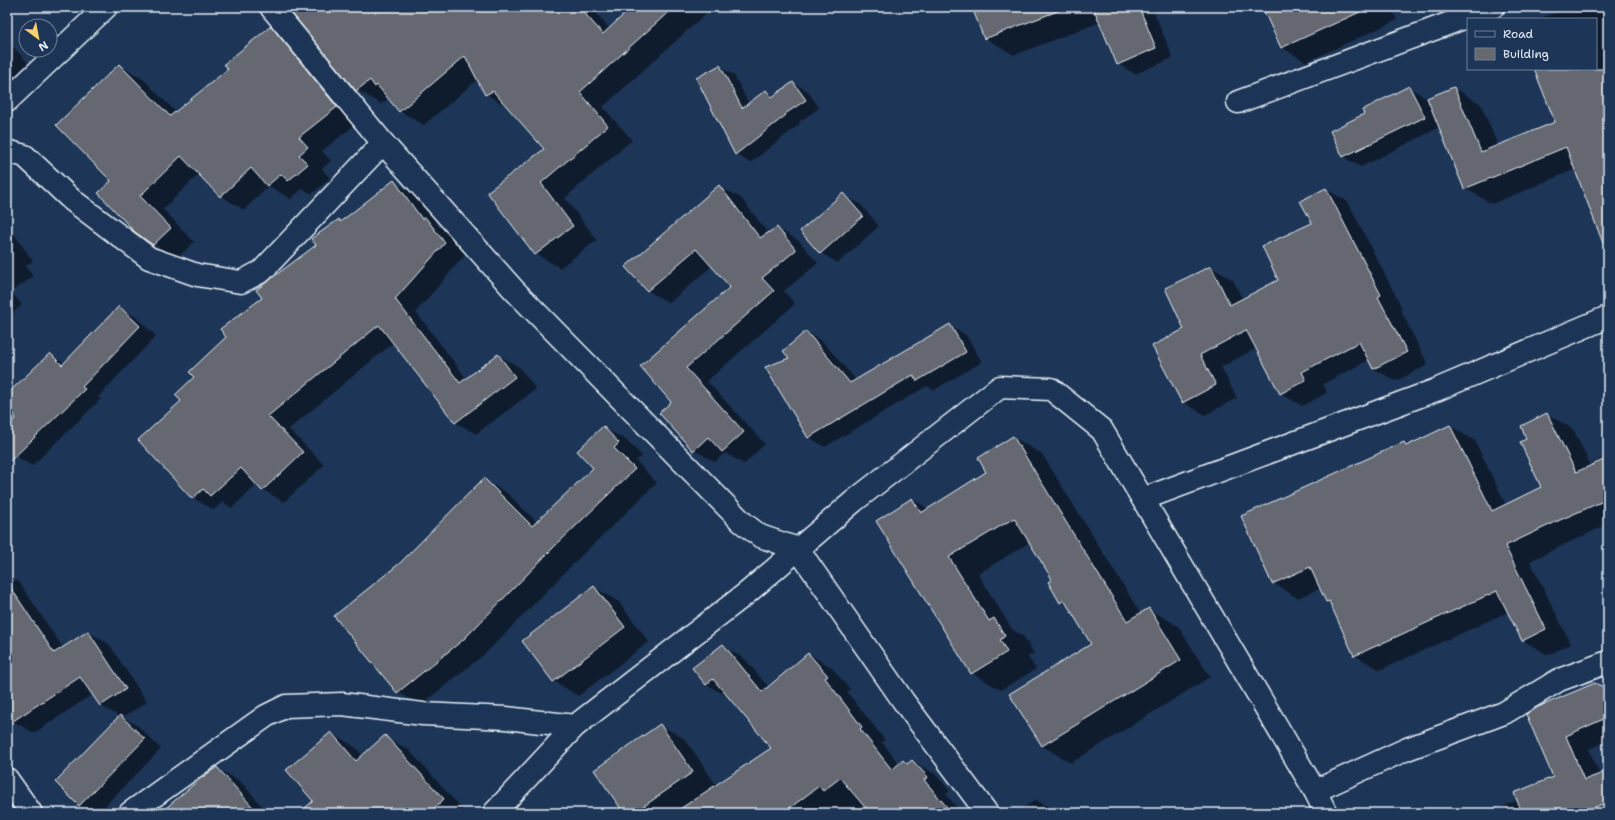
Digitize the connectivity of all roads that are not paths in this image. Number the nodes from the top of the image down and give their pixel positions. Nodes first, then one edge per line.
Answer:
1 (106, 7) edge
2 (270, 7) edge
3 (1493, 7) edge
4 (7, 101) edge
5 (1238, 102) dead end
6 (383, 143) junction
7 (7, 151) edge
8 (1608, 316) edge
9 (1143, 499) junction
10 (798, 549) junction
11 (1608, 662) edge
12 (575, 726) junction
13 (7, 779) edge
14 (1315, 791) junction
15 (31, 813) edge
16 (130, 813) edge
17 (494, 813) edge
18 (987, 813) edge
19 (1326, 813) edge

1 - 4 street
2 - 6 street
3 - 5 street
6 - 7 street
6 - 10 street
8 - 9 street
9 - 10 street
9 - 14 street
10 - 12 street
10 - 18 street
11 - 14 street
12 - 16 street
12 - 17 street
13 - 15 street
14 - 19 street

